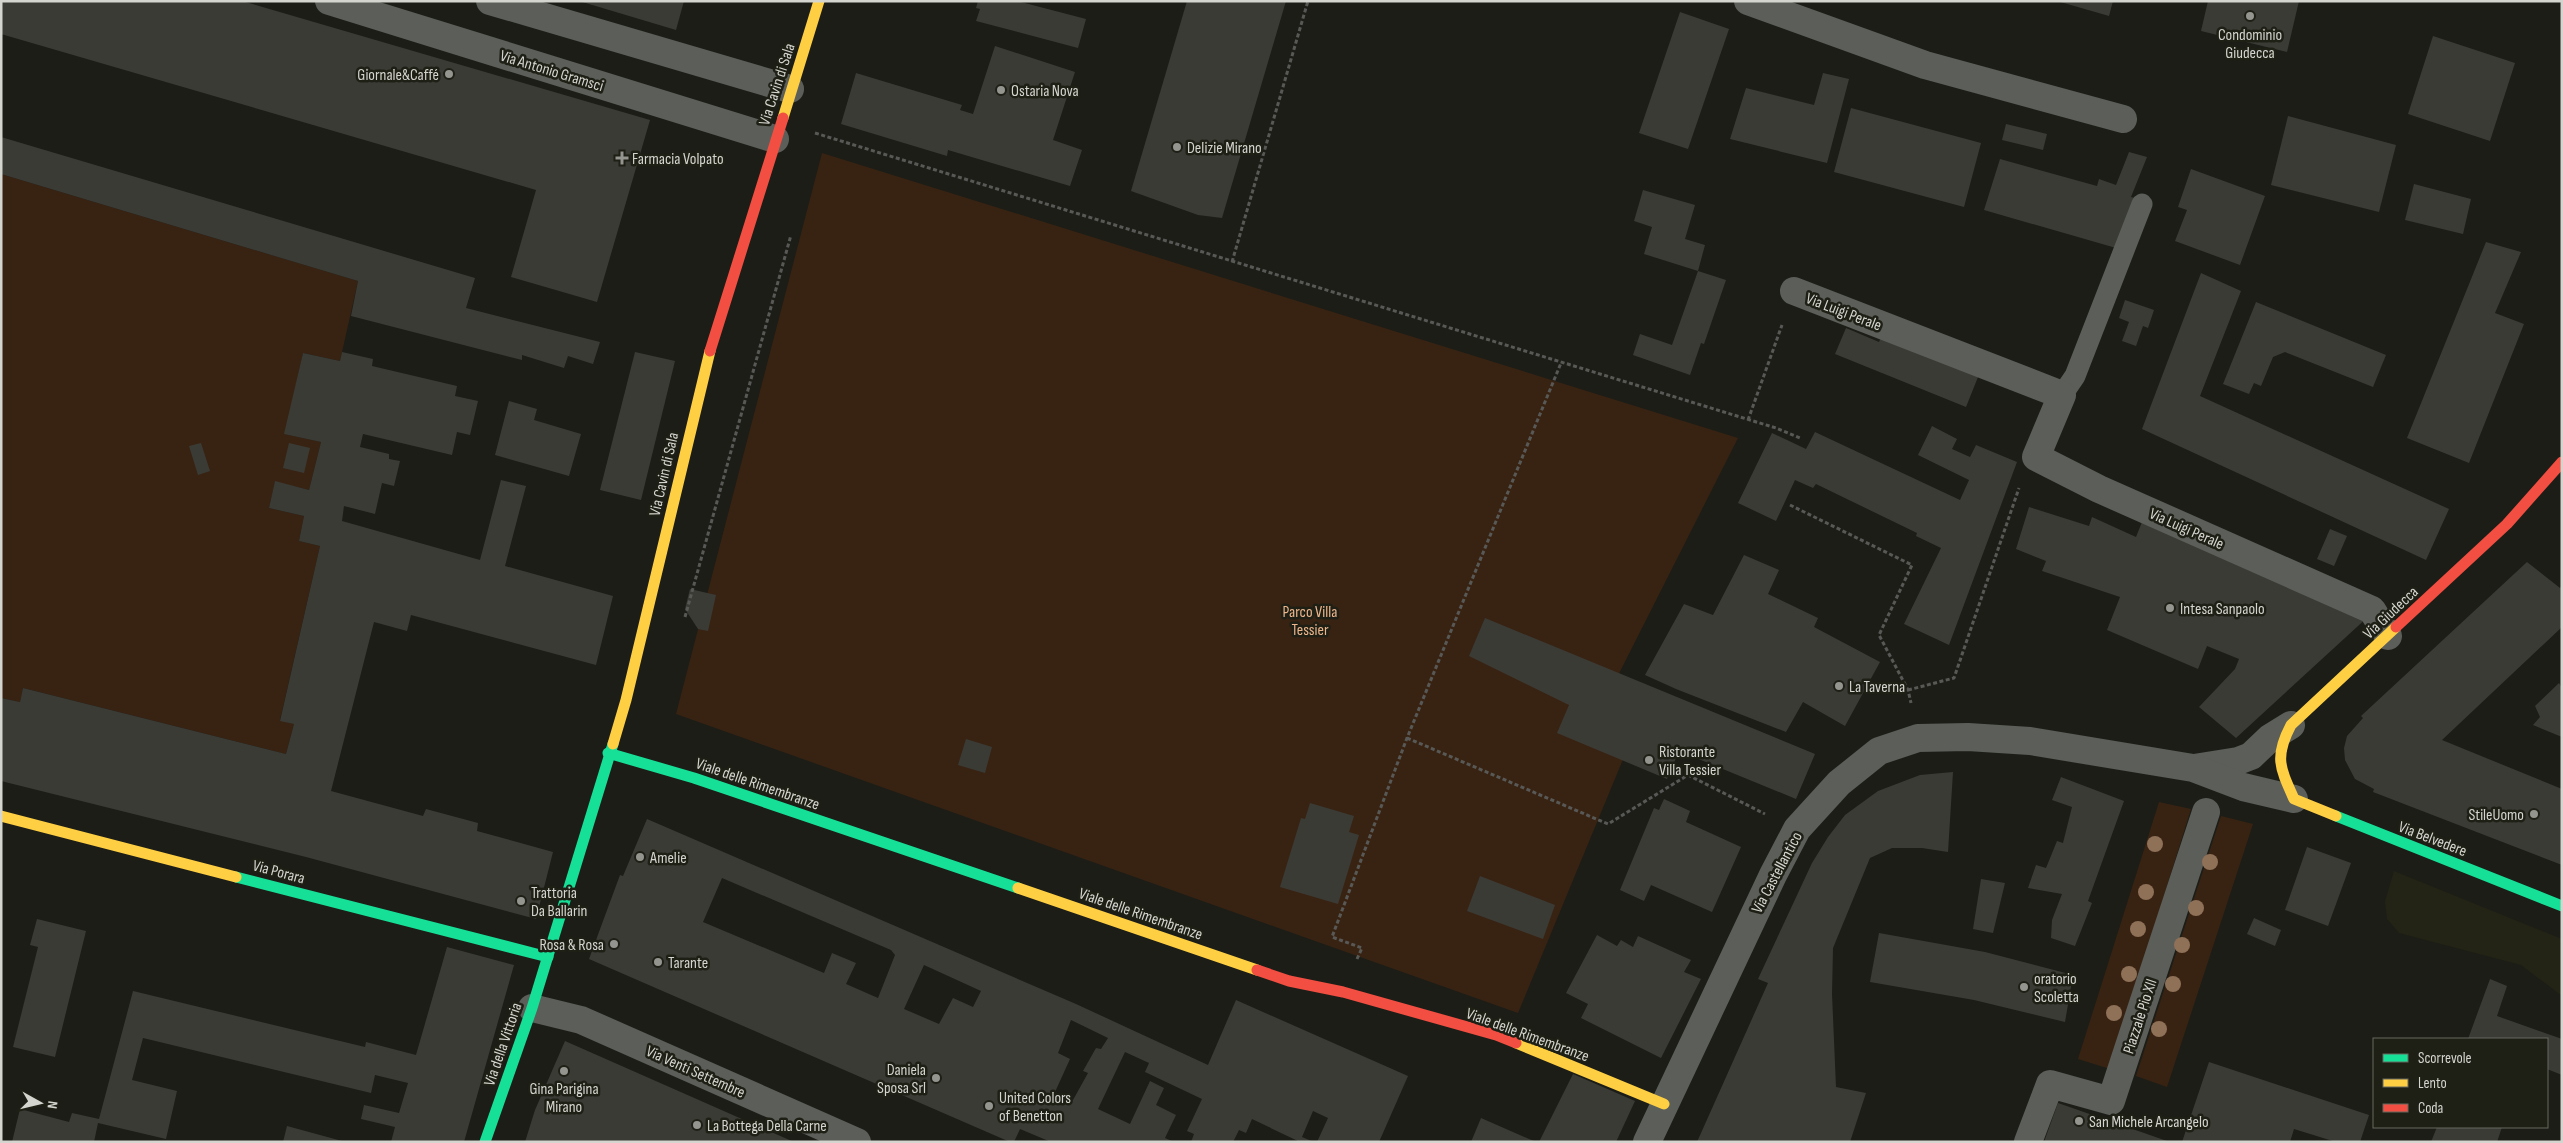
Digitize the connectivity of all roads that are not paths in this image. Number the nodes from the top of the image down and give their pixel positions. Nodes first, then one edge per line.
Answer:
1 (329, 1) edge
2 (490, 1) edge
3 (819, 1) edge
4 (1748, 1) edge
5 (790, 89) junction
6 (2124, 119) dead end
7 (778, 131) junction
8 (2142, 204) dead end
9 (1794, 291) road end
10 (2062, 395) junction
11 (2562, 462) edge
12 (2388, 636) junction
13 (2291, 726) junction
14 (608, 753) junction
15 (2193, 768) junction
16 (2294, 799) junction
17 (2206, 812) dead end
18 (1, 816) edge
19 (2562, 906) edge
20 (548, 958) junction
21 (532, 1008) junction
22 (1664, 1104) junction
23 (485, 1142) edge
24 (856, 1142) edge
25 (1647, 1142) edge
26 (2028, 1142) edge

1 - 7 street, Via Antonio Gramsci
2 - 5 street
3 - 5 street, Via Cavin di Sala
4 - 6 street
5 - 7 street, Via Cavin di Sala
7 - 14 street, Via Cavin di Sala
8 - 10 lane
9 - 10 street, Via Luigi Perale
10 - 12 street, Via Luigi Perale
11 - 12 street, Via Giudecca
12 - 13 street, Via Giudecca
13 - 15 street, Via Castellantico
13 - 16 street, Via Giudecca
14 - 20 street, Via Cavin di Sala
14 - 22 street, Viale delle Rimembranze
15 - 16 street, Via Castellantico
15 - 22 street, Via Castellantico
16 - 19 street, Via Belvedere
17 - 26 street, Piazzale Pio XII
18 - 20 street, Via Porara
20 - 21 street, Via della Vittoria
21 - 23 street, Via della Vittoria
21 - 24 street, Via Venti Settembre
22 - 25 street, Via Castellantico

